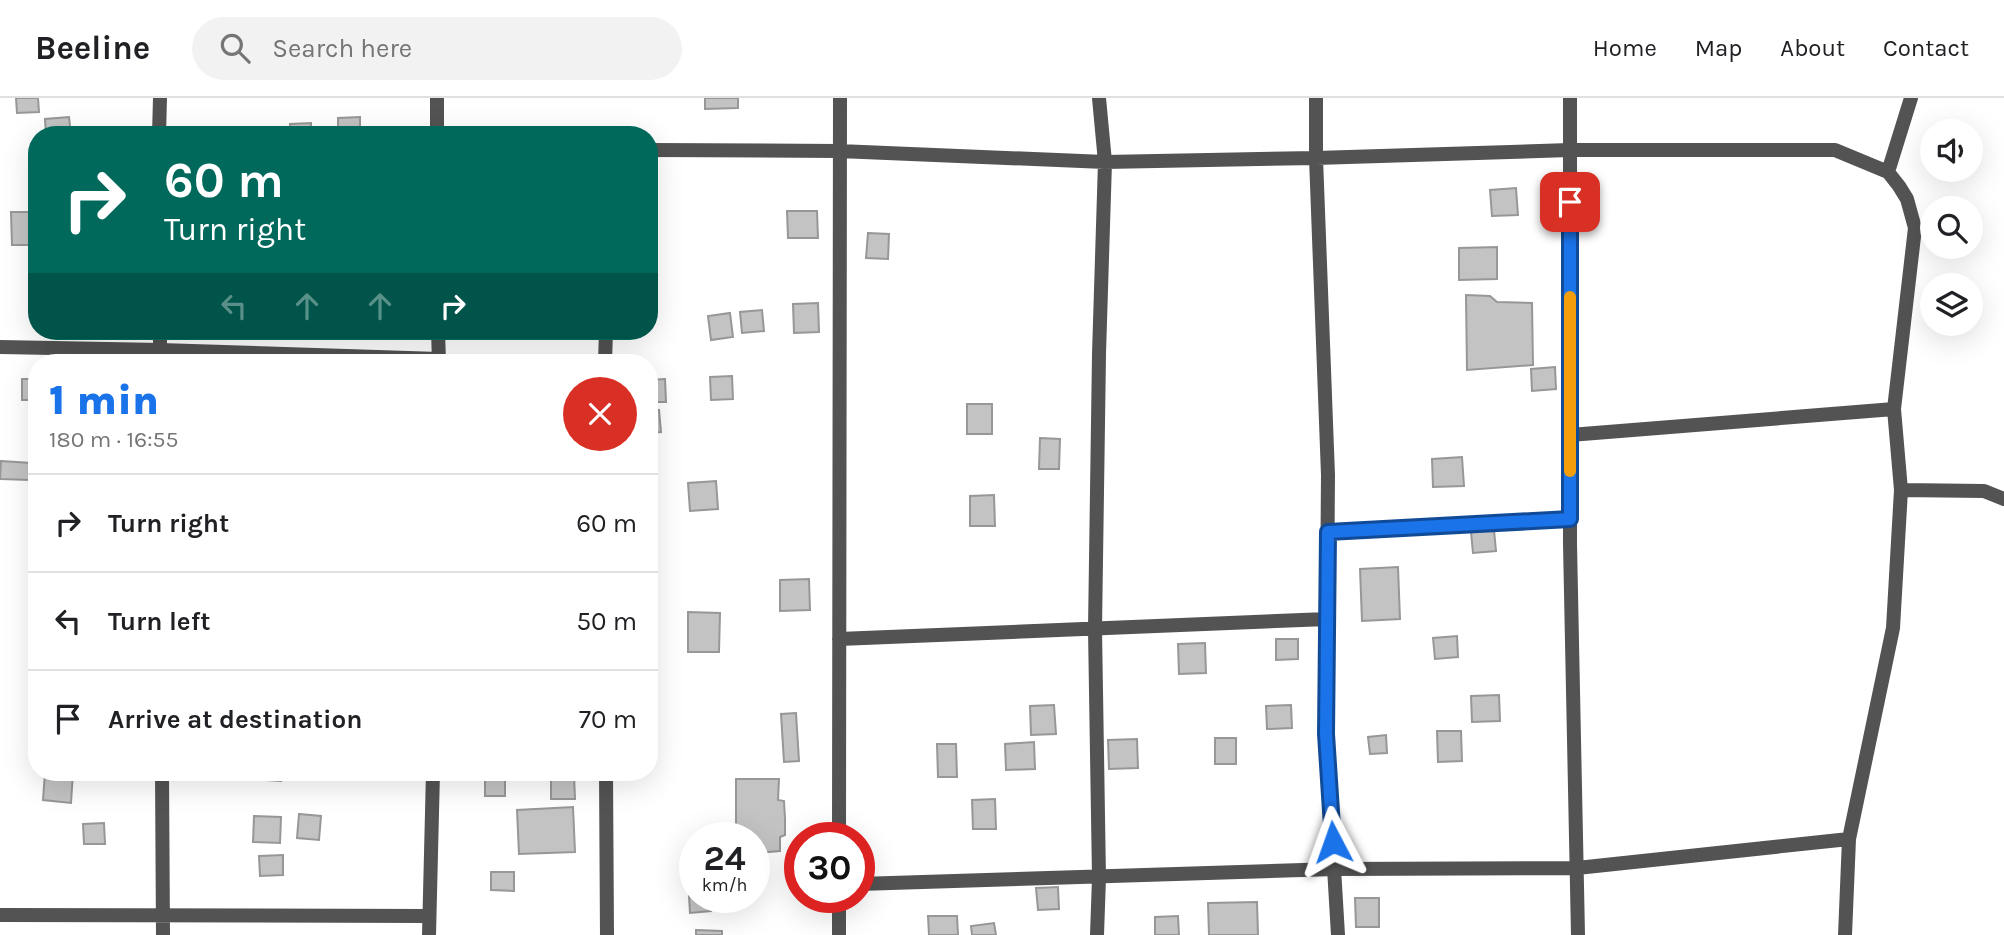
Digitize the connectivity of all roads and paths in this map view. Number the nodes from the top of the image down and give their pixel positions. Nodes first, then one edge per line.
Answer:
1 (160, 98) edge
2 (437, 98) edge
3 (840, 98) edge
4 (1100, 98) edge
5 (1316, 98) edge
6 (1570, 98) edge
7 (1911, 98) edge
8 (159, 126) edge
9 (437, 126) edge
10 (658, 150) edge
11 (1570, 150) junction
12 (839, 152) junction
13 (1316, 158) junction
14 (1105, 162) junction
15 (1888, 172) junction
16 (0, 348) edge
17 (120, 354) edge
18 (1894, 408) junction
19 (1570, 435) junction
20 (1901, 490) junction
21 (2004, 499) edge
22 (1570, 519) junction
23 (1328, 532) junction
24 (1327, 619) junction
25 (1095, 629) junction
26 (839, 639) junction
27 (162, 781) edge
28 (433, 781) edge
29 (606, 781) edge
30 (839, 822) edge
31 (1849, 839) junction
32 (1577, 868) junction
33 (1335, 869) junction
34 (1100, 878) junction
35 (875, 884) edge
36 (839, 913) edge
37 (0, 915) edge
38 (163, 915) junction
39 (429, 916) junction
40 (163, 935) edge
41 (429, 935) edge
42 (607, 935) edge
43 (839, 935) edge
44 (1097, 935) edge
45 (1338, 935) edge
46 (1578, 935) edge
47 (1845, 935) edge

1 - 8 street
2 - 9 street
3 - 12 street
4 - 14 street
5 - 13 street
6 - 11 street
7 - 15 street
10 - 12 street
11 - 13 street
11 - 15 street
11 - 19 street
12 - 14 street
12 - 26 street
13 - 14 street
13 - 23 street
14 - 25 street
15 - 18 street
16 - 17 street
18 - 19 street
18 - 20 street
19 - 22 street
20 - 21 street
20 - 31 street
22 - 23 street
22 - 32 street
23 - 24 street
24 - 25 street
24 - 33 street
25 - 26 street
25 - 34 street
26 - 30 street
27 - 38 street
28 - 39 street
29 - 42 street
31 - 32 street
31 - 47 street
32 - 33 street
32 - 46 street
33 - 34 street
33 - 45 street
34 - 35 street
34 - 44 street
36 - 43 street
37 - 38 street
38 - 39 street
38 - 40 street
39 - 41 street

